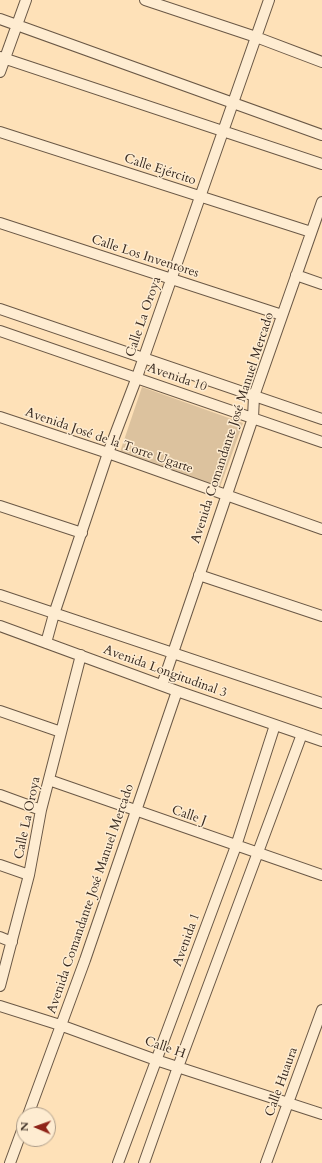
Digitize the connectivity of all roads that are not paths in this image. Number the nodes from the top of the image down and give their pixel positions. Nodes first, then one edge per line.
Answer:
1 (26, 0) edge
2 (145, 0) edge
3 (269, 0) edge
4 (0, 19) edge
5 (17, 25) junction
6 (256, 37) junction
7 (2, 58) edge
8 (322, 62) edge
9 (0, 72) edge
10 (233, 103) junction
11 (223, 131) junction
12 (0, 132) edge
13 (322, 135) edge
14 (322, 164) edge
15 (200, 196) junction
16 (322, 202) edge
17 (0, 223) edge
18 (311, 232) junction
19 (296, 275) junction
20 (171, 280) junction
21 (322, 284) edge
22 (0, 309) edge
23 (282, 315) junction
24 (0, 331) edge
25 (144, 358) junction
26 (137, 377) junction
27 (254, 396) junction
28 (0, 417) edge
29 (253, 418) junction
30 (322, 419) edge
31 (322, 442) edge
32 (108, 453) junction
33 (226, 496) junction
34 (0, 506) edge
35 (322, 529) edge
36 (82, 533) junction
37 (199, 575) junction
38 (0, 595) edge
39 (54, 614) junction
40 (322, 616) edge
41 (0, 626) edge
42 (46, 643) junction
43 (173, 652) junction
44 (81, 655) junction
45 (162, 685) junction
46 (177, 691) junction
47 (322, 703) edge
48 (0, 711) edge
49 (275, 725) junction
50 (61, 732) junction
51 (302, 734) junction
52 (322, 741) edge
53 (49, 780) junction
54 (0, 795) edge
55 (41, 810) junction
56 (136, 811) junction
57 (236, 846) junction
58 (258, 854) junction
59 (0, 865) edge
60 (29, 875) junction
61 (322, 875) edge
62 (0, 937) edge
63 (12, 942) junction
64 (0, 986) edge
65 (0, 1006) edge
66 (322, 1010) edge
67 (60, 1025) junction
68 (156, 1060) junction
69 (178, 1067) junction
70 (288, 1102) junction
71 (31, 1107) edge
72 (322, 1114) edge
73 (16, 1147) edge
74 (10, 1163) edge
75 (118, 1163) edge
76 (144, 1163) edge
77 (266, 1163) edge

1 - 5 street
2 - 6 street
3 - 6 street, Calle La Oroya
4 - 5 street
5 - 7 street
5 - 10 street
6 - 8 street
6 - 10 street, Calle La Oroya
7 - 9 street
7 - 11 street
10 - 11 street, Calle La Oroya
10 - 13 street
11 - 14 street
11 - 15 street, Calle La Oroya
12 - 15 street, Calle Ejército
15 - 18 street, Calle Ejército
15 - 20 street, Calle La Oroya
16 - 18 street, Avenida Comandante José Manuel Mercado
17 - 20 street, Calle Los Inventores
18 - 19 street, Avenida Comandante José Manuel Mercado
19 - 21 street
19 - 23 street, Avenida Comandante José Manuel Mercado
20 - 23 street, Calle Los Inventores
20 - 25 street, Calle La Oroya
22 - 25 street, Avenida 10
23 - 27 street, Avenida Comandante José Manuel Mercado
24 - 26 street, Avenida 10
25 - 26 street, Calle La Oroya
25 - 27 street, Avenida 10
26 - 29 street, Avenida 10
26 - 32 street, Calle La Oroya
27 - 29 street, Avenida Comandante José Manuel Mercado
27 - 30 street, Avenida 10
28 - 32 street, Avenida José de la Torre Ugarte
29 - 31 street, Avenida 10
29 - 33 street, Avenida Comandante José Manuel Mercado
32 - 33 street, Avenida José de la Torre Ugarte
32 - 36 street, Calle La Oroya
33 - 35 street, Avenida José de la Torre Ugarte
33 - 37 street, Avenida Comandante José Manuel Mercado
34 - 36 street
36 - 39 street, Calle La Oroya
37 - 40 street
37 - 43 street, Avenida Comandante José Manuel Mercado
38 - 39 street
39 - 42 street, Calle La Oroya
39 - 43 street
41 - 42 street, Avenida Longitudinal 3
42 - 44 street, Avenida Longitudinal 3
43 - 45 street, Avenida Comandante José Manuel Mercado
43 - 47 street
44 - 45 street, Avenida Longitudinal 3
44 - 50 street, Calle La Oroya
45 - 46 street, Avenida Longitudinal 3
46 - 49 street, Avenida Longitudinal 3
46 - 56 street, Avenida Comandante José Manuel Mercado
48 - 50 street
49 - 51 street, Avenida Longitudinal 3
49 - 57 street, Avenida 1
50 - 53 street, Calle La Oroya
51 - 52 street, Avenida Longitudinal 3
51 - 58 street
53 - 55 street, Calle La Oroya
53 - 56 street, Calle J
54 - 55 street
55 - 60 street, Calle La Oroya
56 - 57 street, Calle J
56 - 67 street, Avenida Comandante José Manuel Mercado
57 - 58 street, Calle J
57 - 68 street, Avenida 1
58 - 61 street, Calle J
58 - 69 street
59 - 60 street
60 - 63 street, Calle La Oroya
62 - 63 street
63 - 64 street, Calle La Oroya
65 - 67 street, Calle H
66 - 70 street, Calle Huaura
67 - 68 street, Calle H
67 - 71 street, Avenida Comandante José Manuel Mercado
68 - 69 street, Calle H
68 - 75 street, Avenida 1
69 - 70 street, Calle H
69 - 76 street
70 - 72 street, Calle H
70 - 77 street, Calle Huaura
73 - 74 street

